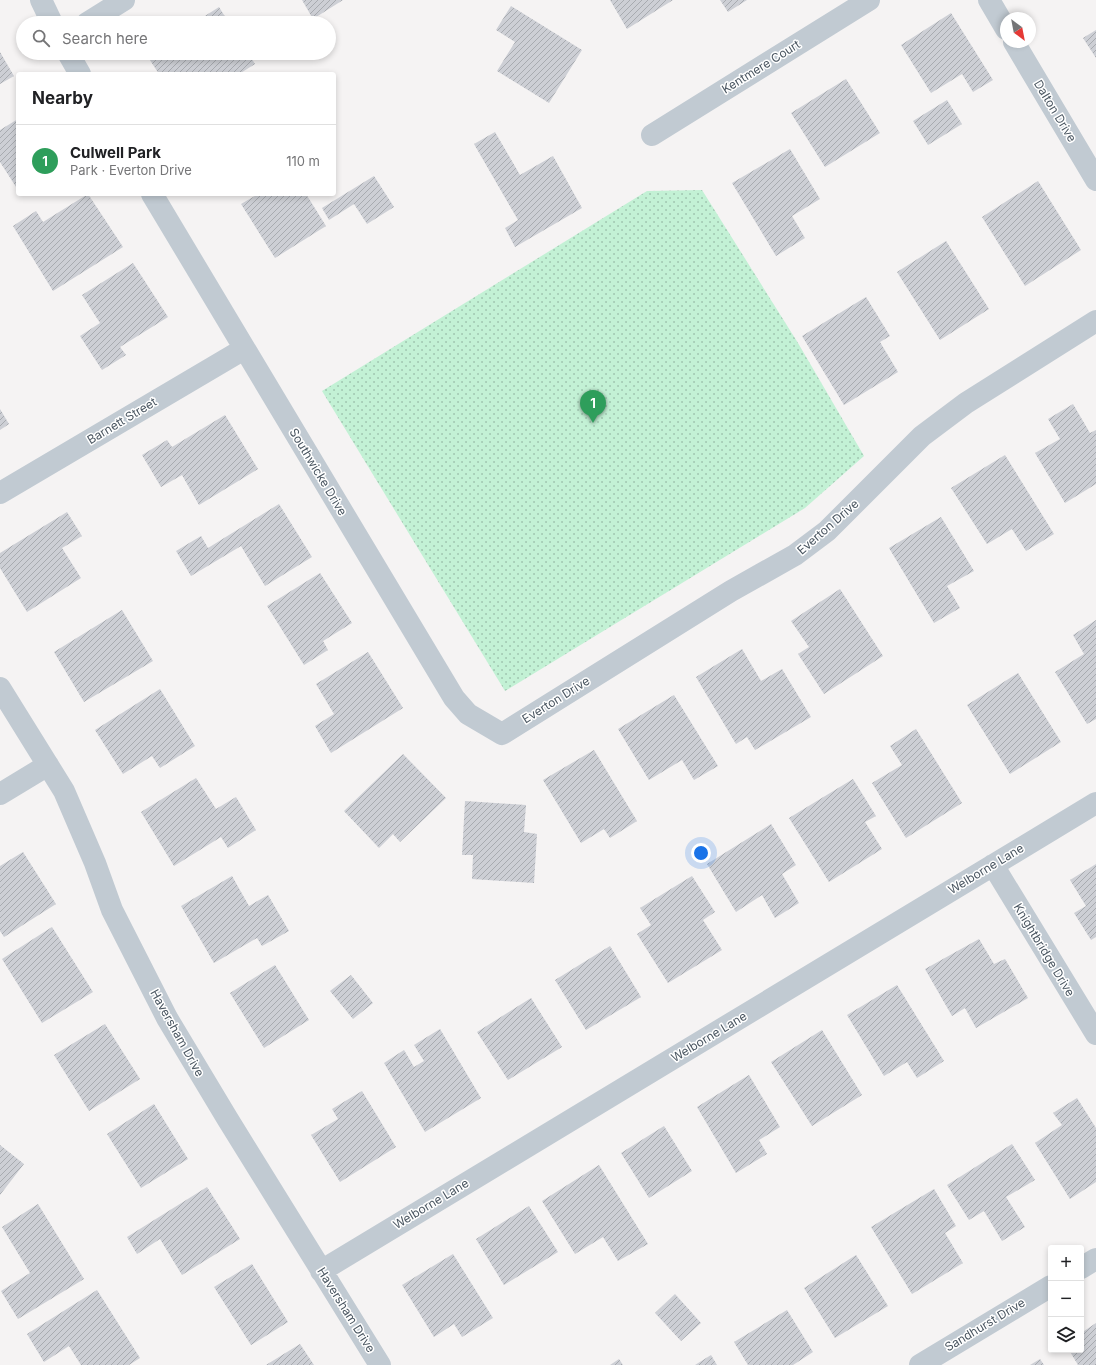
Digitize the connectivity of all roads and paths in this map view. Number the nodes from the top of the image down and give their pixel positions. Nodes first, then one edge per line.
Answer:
1 (41, 0) edge
2 (124, 0) edge
3 (869, 0) edge
4 (989, 0) edge
5 (49, 16) edge
6 (98, 16) edge
7 (1000, 19) edge
8 (1018, 48) edge
9 (72, 60) edge
10 (79, 72) edge
11 (652, 134) dead end
12 (1096, 180) edge
13 (153, 196) edge
14 (1096, 321) edge
15 (244, 349) junction
16 (0, 493) edge
17 (0, 688) edge
18 (502, 734) joint
19 (48, 765) junction
20 (0, 794) edge
21 (1096, 803) edge
22 (993, 865) junction
23 (1096, 1034) edge
24 (1096, 1259) edge
25 (1084, 1266) edge
26 (321, 1270) junction
27 (1048, 1288) edge
28 (380, 1365) edge
29 (920, 1365) edge

1 - 5 street
2 - 6 street
3 - 11 street, Kentmere Court
4 - 7 street
8 - 12 street, Dalton Drive
9 - 10 street
13 - 15 street, Southwicke Drive
14 - 18 street, Everton Drive
15 - 16 street, Barnett Street
15 - 18 street, Southwicke Drive
17 - 19 street, Haversham Drive
19 - 20 street
19 - 26 street, Haversham Drive
21 - 22 street, Welborne Lane
22 - 23 street, Knightbridge Drive
22 - 26 street, Welborne Lane
24 - 25 street
26 - 28 street, Haversham Drive
27 - 29 street, Sandhurst Drive

